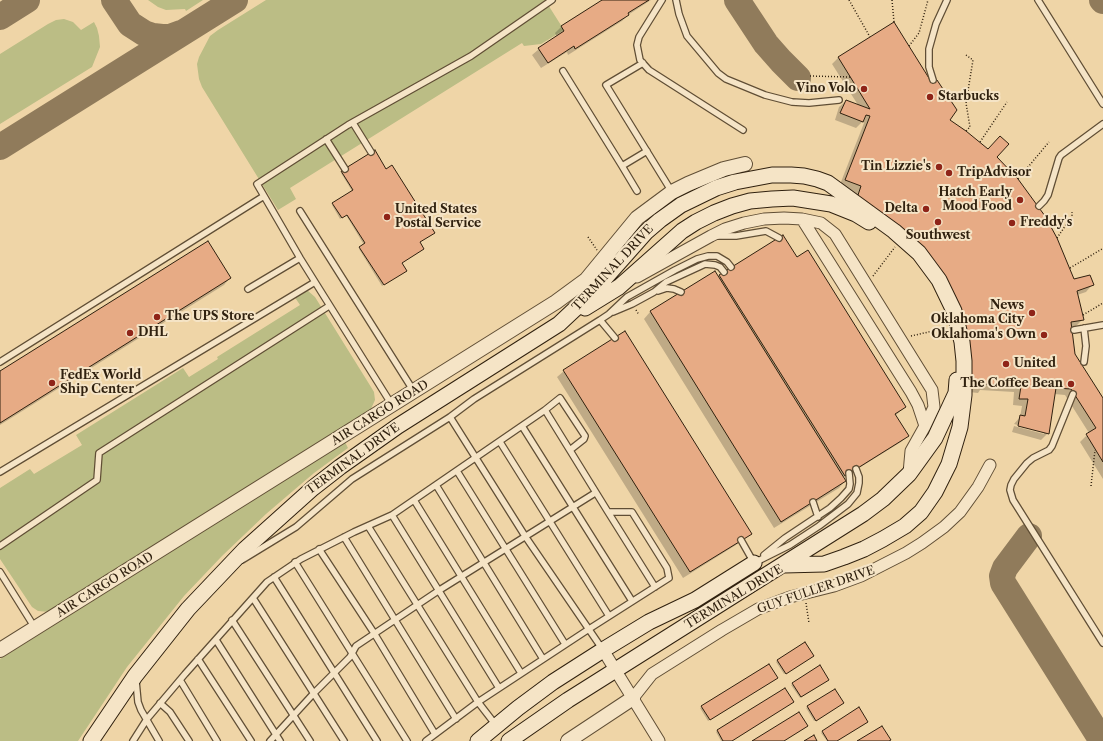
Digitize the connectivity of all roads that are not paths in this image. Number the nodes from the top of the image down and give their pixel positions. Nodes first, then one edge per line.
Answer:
1 (552, 0) edge
2 (662, 0) edge
3 (676, 0) edge
4 (948, 0) edge
5 (1038, 0) edge
6 (643, 63) junction
7 (563, 71) dead end
8 (933, 80) dead end
9 (838, 100) dead end
10 (1103, 104) edge
11 (353, 123) junction
12 (1103, 124) edge
13 (743, 130) dead end
14 (326, 139) junction
15 (647, 151) junction
16 (371, 152) dead end
17 (745, 164) dead end
18 (622, 166) junction
19 (345, 169) dead end
20 (638, 191) dead end
21 (672, 192) junction
22 (264, 196) junction
23 (1039, 206) dead end
24 (300, 212) dead end
25 (802, 219) junction
26 (711, 236) junction
27 (779, 238) dead end
28 (300, 258) junction
29 (731, 268) dead end
30 (724, 272) dead end
31 (315, 282) junction
32 (619, 287) junction
33 (248, 289) dead end
34 (654, 292) junction
35 (681, 292) dead end
36 (330, 306) junction
37 (609, 314) junction
38 (600, 320) junction
39 (559, 324) junction
40 (1103, 325) edge
41 (1084, 328) junction
42 (1074, 330) dead end
43 (615, 338) dead end
44 (0, 362) edge
45 (1084, 362) dead end
46 (414, 391) junction
47 (1073, 394) dead end
48 (392, 405) junction
49 (545, 410) junction
50 (450, 417) junction
51 (522, 426) junction
52 (925, 426) junction
53 (500, 442) junction
54 (570, 450) junction
55 (476, 458) junction
56 (990, 466) dead end
57 (856, 469) dead end
58 (457, 471) junction
59 (0, 472) edge
60 (849, 473) dead end
61 (909, 474) junction
62 (436, 485) junction
63 (595, 493) junction
64 (414, 500) junction
65 (813, 502) dead end
66 (572, 507) junction
67 (608, 512) junction
68 (392, 514) junction
69 (818, 517) junction
70 (549, 521) junction
71 (368, 526) junction
72 (525, 536) junction
73 (344, 537) junction
74 (741, 540) dead end
75 (0, 546) edge
76 (506, 548) junction
77 (318, 550) junction
78 (295, 562) junction
79 (484, 562) junction
80 (754, 563) junction
81 (784, 565) junction
82 (0, 572) edge
83 (221, 573) junction
84 (461, 576) junction
85 (274, 577) junction
86 (718, 586) junction
87 (655, 587) junction
88 (438, 591) junction
89 (253, 598) junction
90 (727, 600) junction
91 (632, 601) junction
92 (417, 604) junction
93 (609, 616) junction
94 (394, 619) junction
95 (232, 620) junction
96 (35, 628) junction
97 (589, 629) junction
98 (374, 633) junction
99 (216, 640) junction
100 (1103, 643) edge
101 (565, 644) junction
102 (0, 650) edge
103 (604, 650) junction
104 (353, 652) junction
105 (198, 659) junction
106 (543, 659) junction
107 (616, 670) junction
108 (334, 673) junction
109 (521, 673) junction
110 (135, 676) junction
111 (180, 680) junction
112 (499, 688) junction
113 (314, 693) junction
114 (633, 698) junction
115 (478, 702) junction
116 (160, 703) junction
117 (293, 715) junction
118 (147, 719) junction
119 (456, 719) junction
120 (496, 725) junction
121 (276, 734) junction
122 (435, 734) junction
123 (91, 741) edge
124 (133, 741) edge
125 (159, 741) edge
126 (189, 741) edge
127 (217, 741) edge
128 (251, 741) edge
129 (270, 741) edge
130 (280, 741) edge
131 (310, 741) edge
132 (344, 741) edge
133 (378, 741) edge
134 (407, 741) edge
135 (426, 741) edge
136 (478, 741) edge
137 (509, 741) edge
138 (568, 741) edge
139 (659, 741) edge

1 - 11 lane
2 - 6 lane
3 - 9 lane
4 - 8 lane
5 - 10 lane
6 - 13 lane
6 - 15 lane
7 - 18 lane
11 - 14 lane
11 - 16 lane
12 - 23 lane
14 - 19 lane
14 - 22 lane
15 - 18 lane
15 - 21 lane
17 - 21 street, AIR CARGO ROAD
18 - 20 lane
21 - 46 street, AIR CARGO ROAD
22 - 28 lane
22 - 44 lane
24 - 46 lane
25 - 26 street
25 - 52 street
25 - 52 street
26 - 27 lane
26 - 32 street
28 - 31 lane
28 - 33 lane
29 - 37 lane
30 - 34 lane
31 - 36 lane
31 - 59 lane
32 - 39 main road
32 - 61 main road
34 - 35 lane
34 - 37 lane
36 - 48 lane
36 - 75 lane
37 - 38 lane
38 - 43 lane
38 - 50 lane
39 - 81 main road, TERMINAL DRIVE
39 - 83 main road, TERMINAL DRIVE
40 - 41 lane
41 - 42 lane
41 - 45 lane
46 - 48 street, AIR CARGO ROAD
47 - 100 lane
48 - 96 street, AIR CARGO ROAD
49 - 51 lane
49 - 54 lane
49 - 54 lane
50 - 55 lane
50 - 83 lane
51 - 53 lane
51 - 66 lane
52 - 61 street
53 - 55 lane
53 - 70 lane
54 - 63 lane
55 - 58 lane
55 - 72 lane
56 - 114 street, GUY FULLER DRIVE
57 - 80 lane
58 - 62 lane
58 - 76 lane
60 - 69 lane
61 - 81 main road
62 - 64 lane
62 - 79 lane
63 - 66 lane
63 - 67 lane
64 - 68 lane
64 - 84 lane
65 - 69 lane
66 - 70 lane
66 - 91 lane
67 - 87 lane
67 - 87 lane
68 - 71 lane
68 - 88 lane
69 - 80 lane
70 - 72 lane
70 - 93 lane
71 - 73 lane
71 - 92 lane
72 - 76 lane
72 - 97 lane
73 - 77 lane
73 - 94 lane
74 - 80 lane
76 - 79 lane
76 - 101 lane
77 - 78 lane
77 - 98 lane
78 - 85 lane
78 - 104 lane
79 - 84 lane
79 - 106 lane
80 - 86 main road
81 - 90 main road, TERMINAL DRIVE
82 - 96 lane
83 - 110 main road, TERMINAL DRIVE
84 - 88 lane
84 - 109 lane
85 - 89 lane
85 - 108 lane
86 - 90 main road
86 - 103 main road
87 - 91 lane
88 - 92 lane
88 - 112 lane
89 - 95 lane
89 - 113 lane
90 - 107 main road, TERMINAL DRIVE
91 - 93 lane
92 - 94 lane
92 - 115 lane
93 - 97 lane
94 - 98 lane
94 - 119 lane
95 - 99 lane
95 - 117 lane
96 - 102 street, AIR CARGO ROAD
97 - 101 lane
97 - 103 lane
98 - 104 lane
98 - 122 lane
99 - 105 lane
99 - 121 lane
101 - 106 lane
103 - 107 street
103 - 120 main road
104 - 108 lane
104 - 134 lane
105 - 111 lane
105 - 128 lane
106 - 109 lane
107 - 114 street
107 - 137 main road, TERMINAL DRIVE
108 - 113 lane
108 - 133 lane
109 - 112 lane
110 - 118 lane
110 - 123 main road, TERMINAL DRIVE
111 - 116 lane
111 - 127 lane
112 - 115 lane
113 - 117 lane
113 - 132 lane
114 - 138 street, GUY FULLER DRIVE
114 - 139 street
115 - 119 lane
115 - 120 lane
116 - 118 lane
116 - 126 lane
117 - 121 lane
117 - 131 lane
118 - 124 lane
118 - 125 lane
119 - 122 lane
120 - 136 main road
121 - 129 lane
121 - 130 lane
122 - 135 lane

